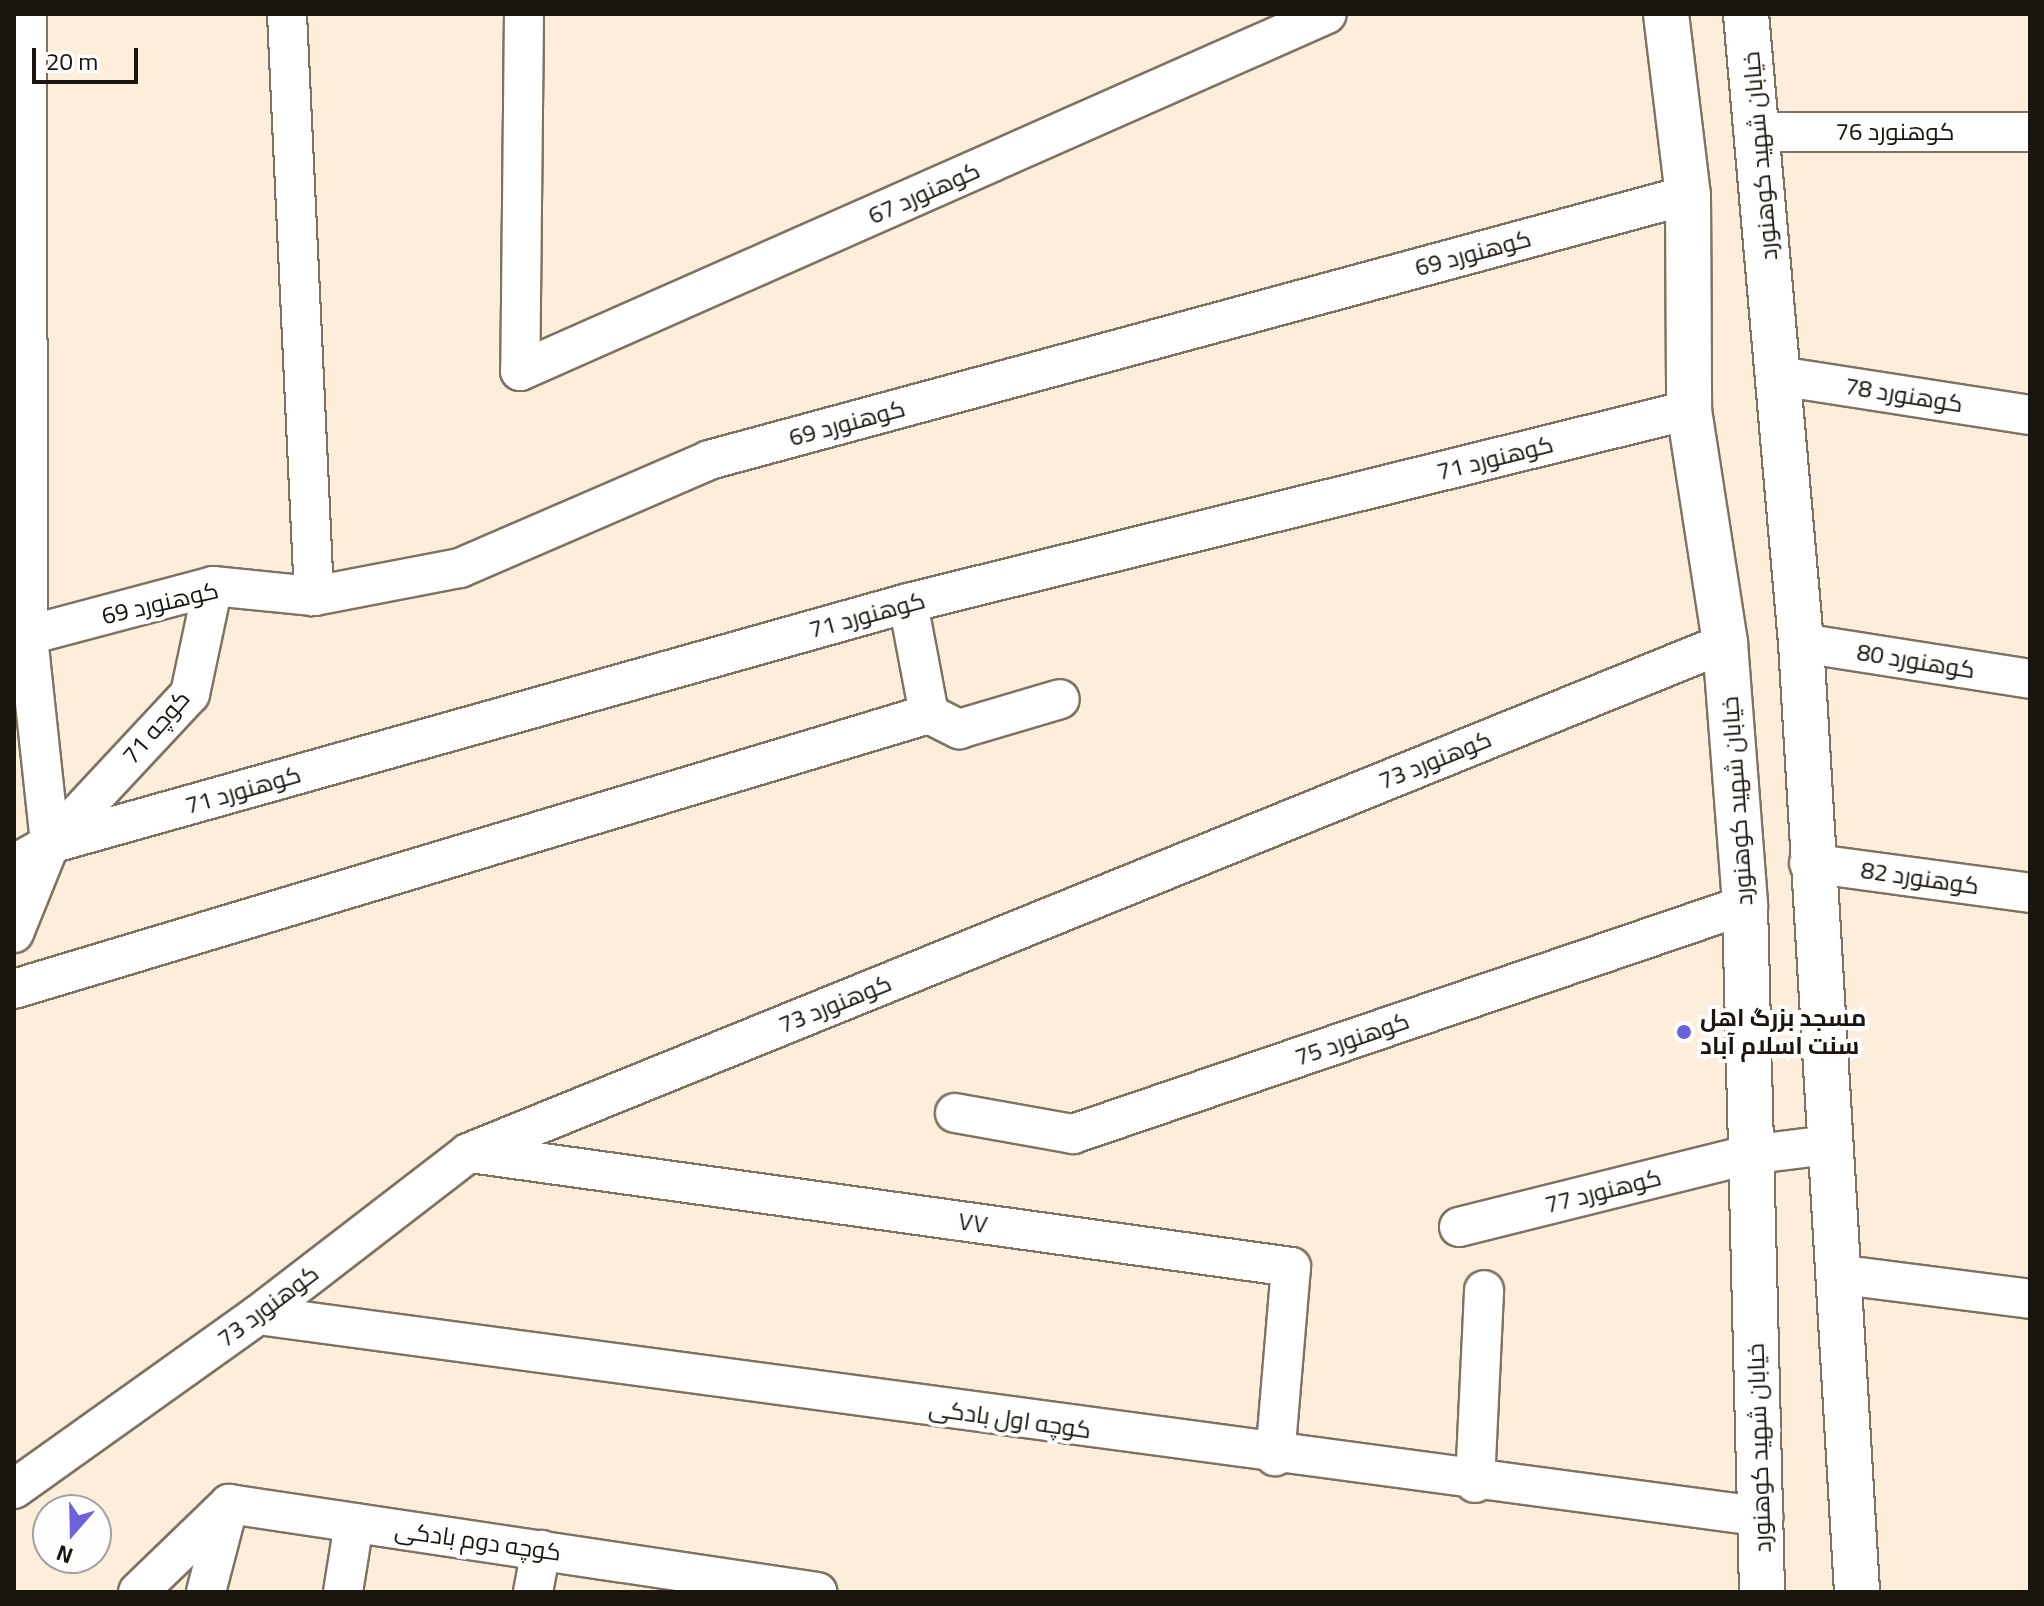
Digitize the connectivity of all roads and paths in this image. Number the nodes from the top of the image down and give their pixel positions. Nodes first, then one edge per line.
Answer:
1 (27, 14) edge
2 (287, 14) edge
3 (524, 14) edge
4 (1327, 14) edge
5 (1666, 14) edge
6 (1746, 14) edge
7 (1760, 132) junction
8 (2030, 132) edge
9 (1688, 195) junction
10 (1778, 376) junction
11 (1689, 410) junction
12 (2030, 415) edge
13 (213, 586) junction
14 (314, 596) junction
15 (908, 603) junction
16 (21, 638) edge
17 (1725, 643) junction
18 (1801, 643) junction
19 (2030, 679) edge
20 (1060, 699) dead end
21 (929, 714) junction
22 (50, 844) junction
23 (1809, 863) junction
24 (14, 864) edge
25 (2030, 893) edge
26 (1745, 905) junction
27 (14, 933) edge
28 (14, 989) edge
29 (955, 1113) dead end
30 (1828, 1145) junction
31 (468, 1153) junction
32 (1748, 1155) junction
33 (1459, 1227) dead end
34 (1836, 1274) junction
35 (1484, 1290) dead end
36 (2030, 1299) edge
37 (258, 1315) junction
38 (1275, 1456) junction
39 (1475, 1483) junction
40 (14, 1489) edge
41 (229, 1504) junction
42 (1764, 1517) junction
43 (354, 1523) junction
44 (541, 1550) junction
45 (138, 1592) edge
46 (206, 1592) edge
47 (343, 1592) edge
48 (533, 1592) edge
49 (817, 1592) edge
50 (1762, 1592) edge
51 (1857, 1592) edge

1 - 16 street
2 - 14 street
3 - 4 street, کوهنورد 67
5 - 9 main road, خیابان شهید کوهنورد
6 - 7 main road, خیابان شهید کوهنورد
7 - 8 street, کوهنورد 76
7 - 10 main road, خیابان شهید کوهنورد
9 - 11 main road, خیابان شهید کوهنورد
9 - 14 street, کوهنورد 69
10 - 12 street, کوهنورد 78
10 - 18 main road, خیابان شهید کوهنورد
11 - 15 street, کوهنورد 71
11 - 17 main road, خیابان شهید کوهنورد
13 - 14 street, کوهنورد 69
13 - 16 street, کوهنورد 69
13 - 22 street, کوچه 71
15 - 21 street
15 - 22 street, کوهنورد 71
16 - 22 street
17 - 26 main road, خیابان شهید کوهنورد
17 - 31 street, کوهنورد 73
18 - 19 street, کوهنورد 80
18 - 23 main road, خیابان شهید کوهنورد
20 - 21 street
21 - 28 street
22 - 24 street, کوچه 71
22 - 27 street, کوچه 71
23 - 25 street, کوهنورد 82
23 - 30 main road, خیابان شهید کوهنورد
26 - 29 street, کوهنورد 75
26 - 32 main road, خیابان شهید کوهنورد
30 - 32 street, کوهنورد 77
30 - 34 main road, خیابان شهید کوهنورد
31 - 37 street, کوهنورد 73
31 - 38 street, ۷۷
32 - 33 street, کوهنورد 77
32 - 42 main road, خیابان شهید کوهنورد
34 - 36 street
34 - 51 main road, خیابان شهید کوهنورد
35 - 39 street
37 - 38 street, کوچه اول بادکی
37 - 40 street, کوهنورد 73
38 - 39 street, کوچه اول بادکی
39 - 42 street, کوچه اول بادکی
41 - 43 street, کوچه دوم بادکی
41 - 45 street
41 - 46 street
42 - 50 main road, خیابان شهید کوهنورد
43 - 44 street, کوچه دوم بادکی
43 - 47 street
44 - 48 street
44 - 49 street, کوچه دوم بادکی

